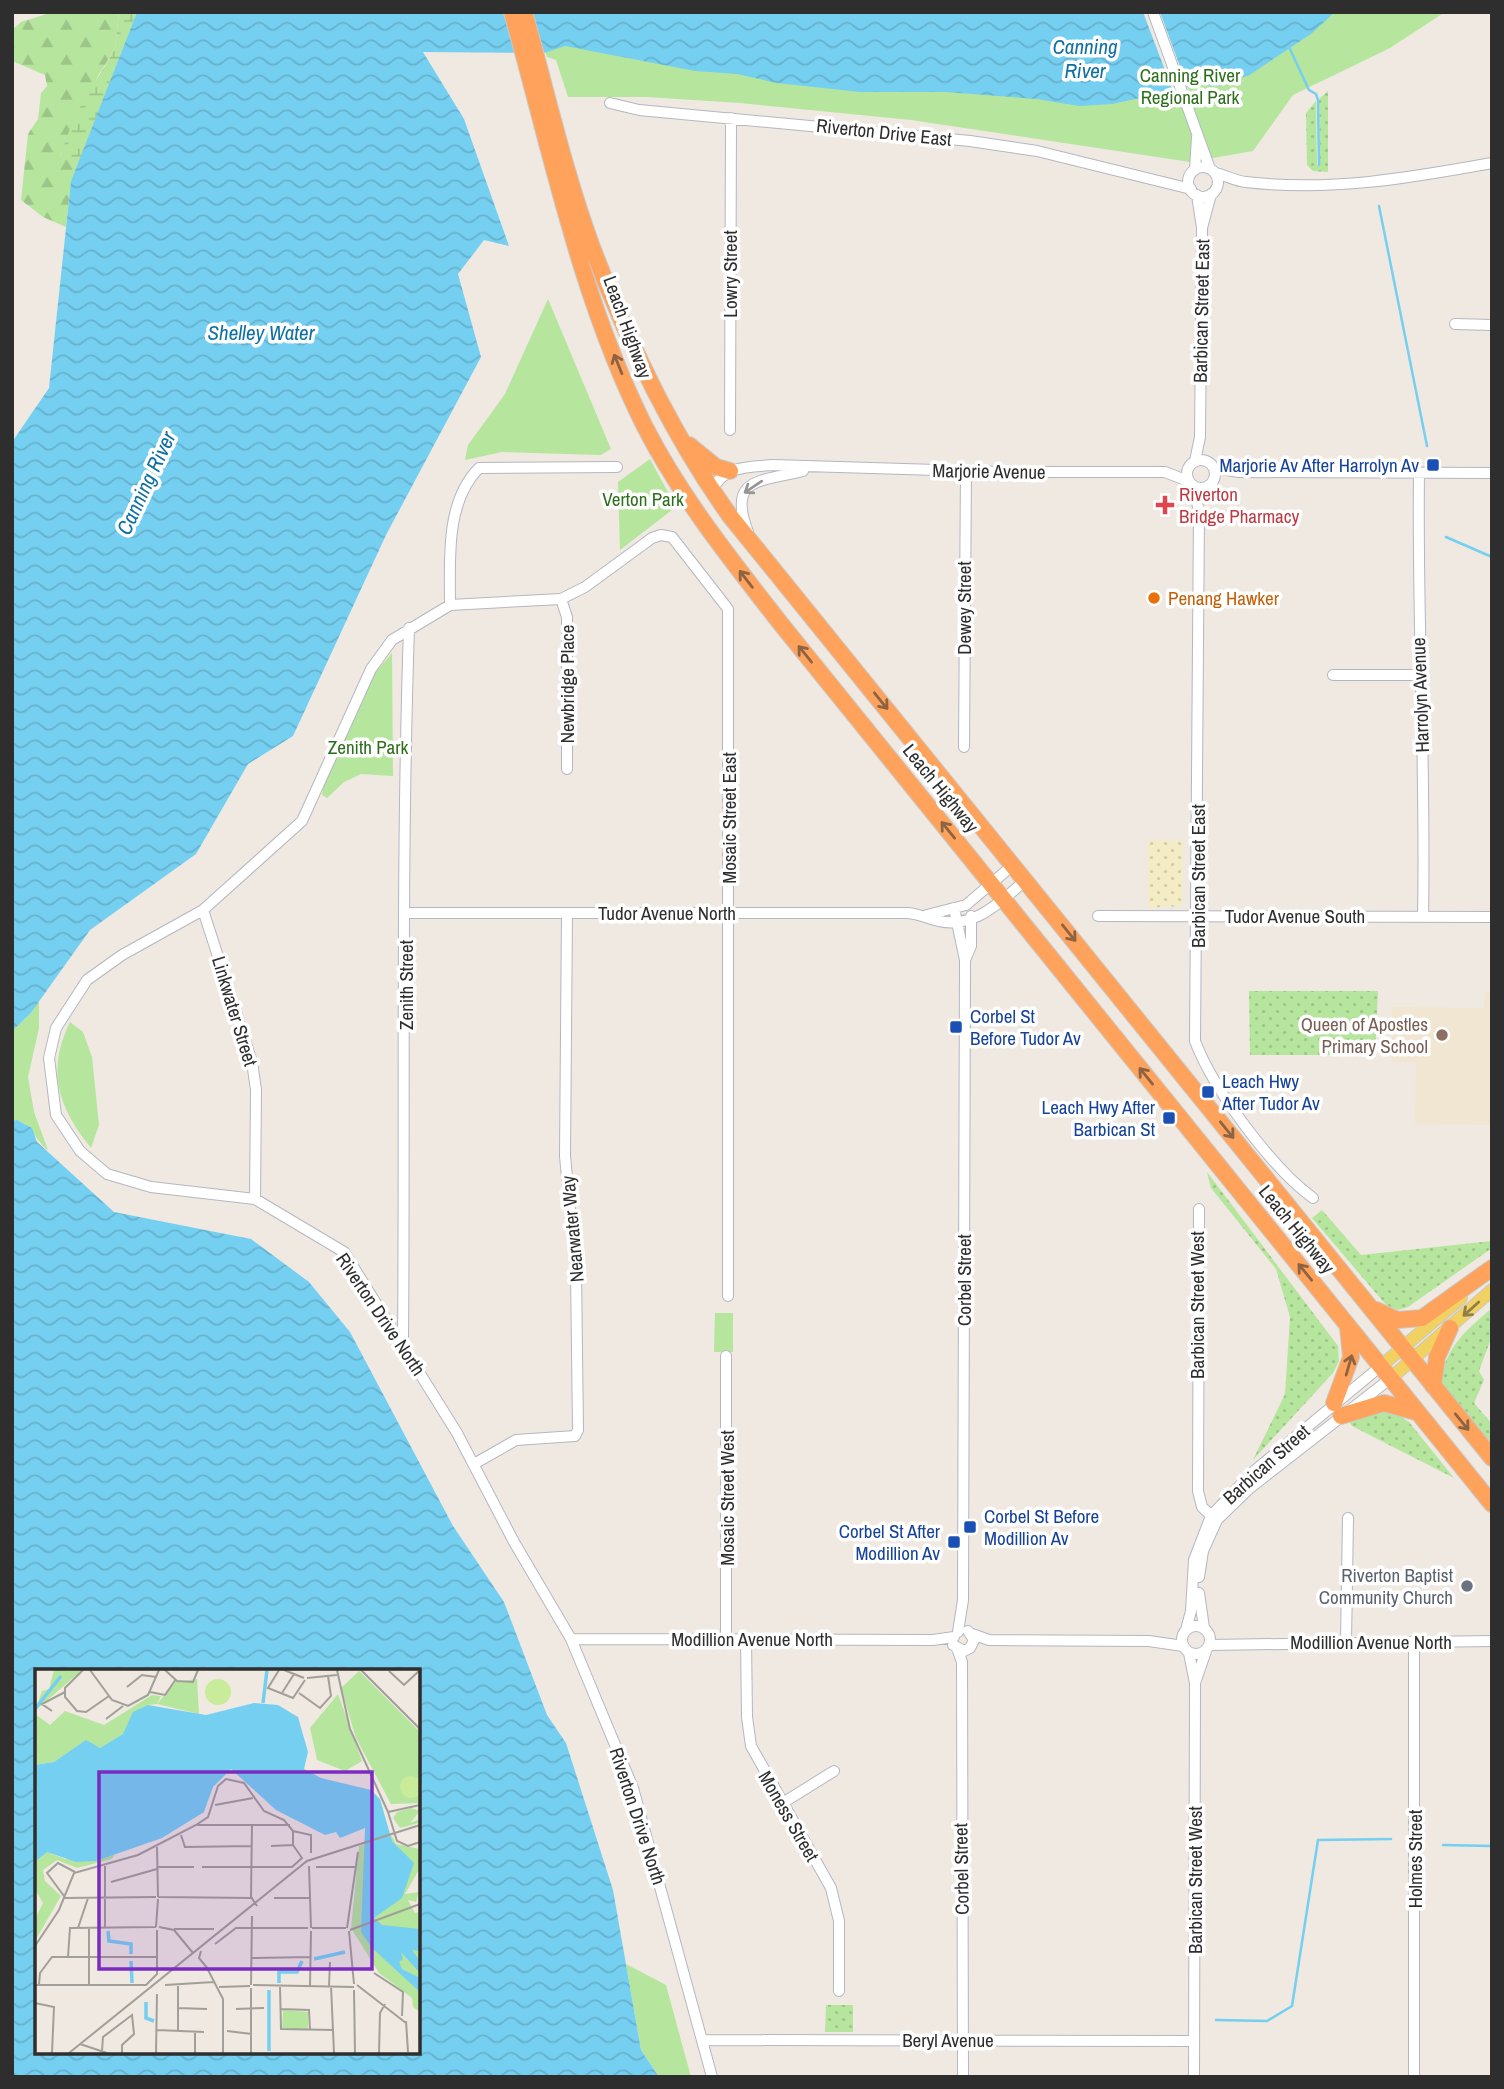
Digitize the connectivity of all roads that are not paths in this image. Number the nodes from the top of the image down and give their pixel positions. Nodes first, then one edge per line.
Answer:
1 (512, 12) edge
2 (524, 12) edge
3 (1153, 12) edge
4 (610, 103) dead end
5 (547, 115) junction
6 (731, 118) junction
7 (1196, 131) junction
8 (1492, 163) edge
9 (1213, 171) junction
10 (1192, 173) junction
11 (1155, 180) junction
12 (1242, 182) junction
13 (1194, 192) junction
14 (1212, 193) junction
15 (1202, 228) junction
16 (1455, 324) dead end
17 (1492, 325) edge
18 (730, 430) dead end
19 (679, 436) junction
20 (1200, 437) junction
21 (1194, 462) junction
22 (617, 467) dead end
23 (813, 468) junction
24 (966, 470) junction
25 (730, 471) junction
26 (1165, 472) junction
27 (1419, 473) junction
28 (1492, 473) edge
29 (1211, 474) junction
30 (1191, 484) junction
31 (712, 491) junction
32 (1199, 512) junction
33 (711, 534) junction
34 (752, 542) junction
35 (561, 599) junction
36 (450, 605) junction
37 (409, 628) junction
38 (1333, 675) dead end
39 (1418, 675) junction
40 (964, 747) dead end
41 (567, 769) dead end
42 (1013, 865) junction
43 (1026, 880) junction
44 (991, 884) junction
45 (1003, 898) junction
46 (960, 907) junction
47 (203, 910) junction
48 (406, 913) junction
49 (567, 913) junction
50 (729, 913) junction
51 (927, 915) junction
52 (1098, 916) dead end
53 (1199, 916) junction
54 (1423, 916) junction
55 (1492, 917) edge
56 (973, 920) junction
57 (956, 922) junction
58 (965, 960) junction
59 (1313, 1198) dead end
60 (255, 1199) junction
61 (1199, 1209) dead end
62 (1492, 1269) edge
63 (1492, 1290) edge
64 (728, 1296) dead end
65 (1371, 1307) junction
66 (1348, 1325) junction
67 (1450, 1328) junction
68 (403, 1342) junction
69 (1408, 1354) junction
70 (726, 1356) dead end
71 (1386, 1372) junction
72 (1433, 1386) junction
73 (1338, 1410) junction
74 (1418, 1413) junction
75 (1492, 1458) edge
76 (474, 1464) junction
77 (1492, 1504) edge
78 (1214, 1518) junction
79 (1348, 1518) dead end
80 (1184, 1632) junction
81 (571, 1639) junction
82 (726, 1639) junction
83 (746, 1639) junction
84 (963, 1640) junction
85 (1207, 1640) junction
86 (1414, 1640) junction
87 (1149, 1641) junction
88 (1492, 1641) edge
89 (1346, 1642) junction
90 (1186, 1649) junction
91 (1195, 1683) junction
92 (834, 1771) dead end
93 (781, 1804) junction
94 (839, 1991) dead end
95 (702, 2040) junction
96 (964, 2040) junction
97 (1194, 2040) junction
98 (712, 2077) edge
99 (963, 2077) edge
100 (1194, 2077) edge
101 (1414, 2077) edge

1 - 5 highway, Leach Highway
2 - 5 highway, Leach Highway
3 - 7 street
4 - 6 street, Riverton Drive East
5 - 19 highway, Leach Highway
33 -> 5 highway, Leach Highway
6 - 11 street, Riverton Drive East
6 - 18 street, Lowry Street
7 - 9 street
7 - 10 street
8 - 12 street, Riverton Drive East
9 - 10 street, Riverton Drive East
9 - 12 street, Riverton Drive East
9 - 14 street
10 - 11 street, Riverton Drive East
10 - 13 street
11 - 13 street, Riverton Drive East
12 - 14 street, Riverton Drive East
13 - 14 street, Riverton Drive East
13 - 15 street, Barbican Street East
14 - 15 street, Barbican Street East
15 - 20 street, Barbican Street East
16 - 17 street
19 - 25 highway
19 - 31 highway, Leach Highway
20 - 21 street, Barbican Street East
20 - 29 street, Barbican Street East
21 - 26 street, Marjorie Avenue
21 - 29 street, Marjorie Avenue
21 - 30 street
22 - 36 street
23 - 24 street, Marjorie Avenue
23 - 25 street, Marjorie Avenue
23 -> 34 street, Marjorie Avenue
24 - 26 street, Marjorie Avenue
24 - 40 street, Dewey Street
25 - 31 street
26 - 30 street, Marjorie Avenue
27 - 28 street, Marjorie Avenue
27 - 29 street, Marjorie Avenue
27 - 39 street, Harrolyn Avenue
29 - 30 street, Marjorie Avenue
29 - 32 street, Barbican Street East
30 - 32 street, Barbican Street East
31 - 33 highway
31 - 34 highway, Leach Highway
32 - 53 street, Barbican Street East
44 -> 33 highway, Leach Highway
34 -> 42 highway, Leach Highway
35 - 36 street
35 - 41 street, Newbridge Place
35 - 50 street, Mosaic Street East
36 - 37 street, Riverton Drive North
37 - 47 street, Riverton Drive North
37 - 48 street, Zenith Street
38 - 39 street
39 - 54 street, Harrolyn Avenue
42 - 43 highway, Leach Highway
42 - 44 street, Tudor Avenue North
43 - 45 street, Tudor Avenue North
43 -> 65 highway, Leach Highway
44 - 45 highway, Leach Highway
44 - 46 street, Tudor Avenue North
45 - 56 street, Tudor Avenue North
66 -> 45 highway, Leach Highway
46 - 51 street, Tudor Avenue North
46 - 56 street
46 - 57 street, Corbel Street
47 - 60 street, Linkwater Street
47 - 60 street, Riverton Drive North
48 - 49 street, Tudor Avenue North
48 - 68 street, Zenith Street
49 - 50 street, Tudor Avenue North
49 - 76 street, Nearwater Way
50 - 51 street, Tudor Avenue North
50 - 64 street, Mosaic Street East
51 - 57 street, Tudor Avenue North
52 - 53 street, Tudor Avenue South
53 - 54 street, Tudor Avenue South
53 - 59 street, Barbican Street East
54 - 55 street, Tudor Avenue South
56 - 57 street, Tudor Avenue North
56 - 58 street, Corbel Street
57 - 58 street, Corbel Street
58 - 84 street, Corbel Street
60 - 68 street, Riverton Drive North
61 - 78 street, Barbican Street West
62 - 65 highway
62 - 69 main road
63 -> 67 main road
65 - 69 highway, Leach Highway
66 - 71 highway, Leach Highway
73 -> 66 highway
67 - 69 main road
67 - 72 highway
68 - 76 street, Riverton Drive North
69 - 71 main road
69 - 72 highway, Leach Highway
70 - 82 street, Mosaic Street West
71 - 73 street, Barbican Street
71 - 74 highway, Leach Highway
72 -> 75 highway, Leach Highway
73 - 74 highway
73 - 78 street, Barbican Street
74 - 77 highway, Leach Highway
76 - 81 street, Riverton Drive North
78 - 80 street, Barbican Street
78 - 85 street, Barbican Street
79 - 89 street
80 - 85 street
80 - 87 street, Modillion Avenue North
80 - 90 street, Barbican Street West
81 - 82 street, Modillion Avenue North
81 - 95 street, Riverton Drive North
82 - 83 street, Modillion Avenue North
83 - 84 street, Modillion Avenue North
83 - 93 street, Moness Street
84 - 87 street, Modillion Avenue North
84 - 96 street, Corbel Street
85 - 89 street, Modillion Avenue North
85 - 90 street
85 - 91 street, Barbican Street West
86 - 88 street, Modillion Avenue North
86 - 89 street, Modillion Avenue North
86 - 101 street, Holmes Street
87 - 90 street, Modillion Avenue North
90 - 91 street, Barbican Street West
91 - 97 street, Barbican Street West
92 - 93 street
93 - 94 street, Moness Street
95 - 96 street, Beryl Avenue
95 - 98 street, Riverton Drive North
96 - 97 street, Beryl Avenue
96 - 99 street, Corbel Street
97 - 100 street, Barbican Street West

